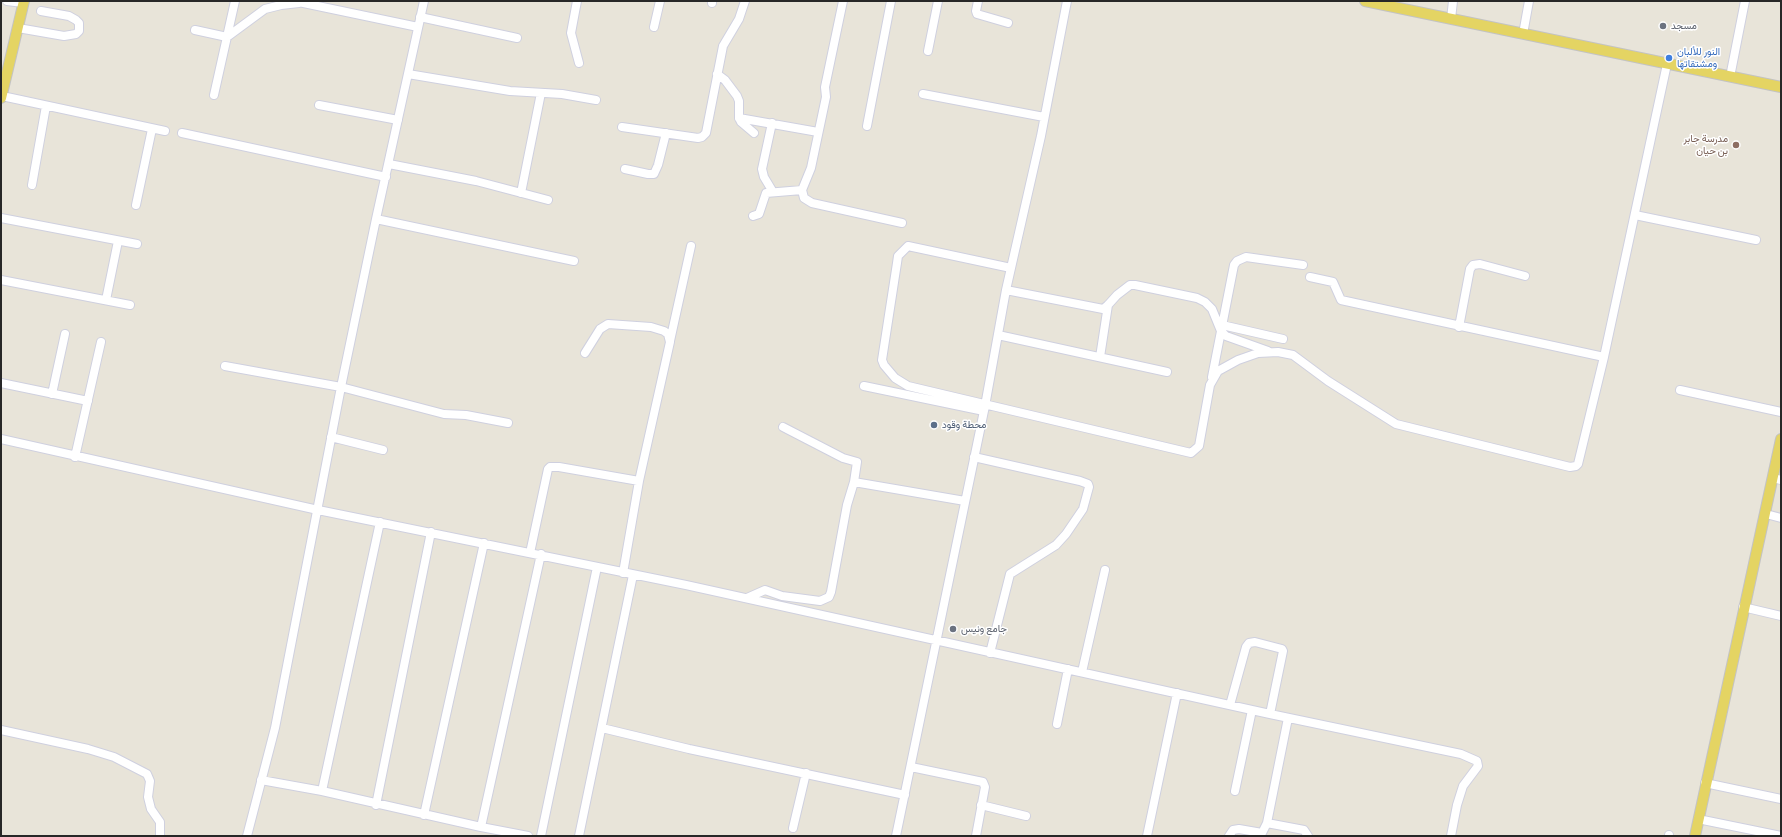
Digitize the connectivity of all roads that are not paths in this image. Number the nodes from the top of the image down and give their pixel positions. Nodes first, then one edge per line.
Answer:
1 (7, 1) edge
2 (234, 1) edge
3 (294, 1) edge
4 (424, 1) edge
5 (577, 1) edge
6 (660, 1) edge
7 (745, 1) edge
8 (843, 1) edge
9 (891, 1) edge
10 (938, 1) edge
11 (978, 1) edge
12 (1067, 1) edge
13 (1365, 1) edge
14 (1453, 1) edge
15 (1530, 1) edge
16 (1745, 1) edge
17 (24, 2) edge
18 (304, 3) junction
19 (41, 11) dead end
20 (420, 17) junction
21 (1451, 19) junction
22 (1008, 23) dead end
23 (418, 27) junction
24 (654, 27) dead end
25 (18, 28) junction
26 (195, 30) dead end
27 (1523, 34) junction
28 (227, 37) junction
29 (517, 38) dead end
30 (928, 50) dead end
31 (579, 63) dead end
32 (1667, 64) junction
33 (408, 74) junction
34 (717, 74) junction
35 (1730, 77) junction
36 (1781, 87) edge
37 (541, 93) junction
38 (923, 94) dead end
39 (1, 95) edge
40 (214, 95) dead end
41 (596, 100) dead end
42 (319, 105) dead end
43 (46, 106) junction
44 (1044, 117) junction
45 (738, 118) junction
46 (398, 120) junction
47 (772, 123) junction
48 (867, 126) dead end
49 (622, 127) dead end
50 (152, 129) junction
51 (164, 131) dead end
52 (818, 132) junction
53 (666, 133) junction
54 (754, 133) dead end
55 (182, 134) dead end
56 (389, 164) junction
57 (625, 169) dead end
58 (386, 177) junction
59 (32, 185) dead end
60 (802, 190) junction
61 (774, 192) junction
62 (521, 193) junction
63 (548, 200) dead end
64 (136, 205) dead end
65 (1635, 215) junction
66 (753, 216) dead end
67 (1, 218) edge
68 (376, 218) junction
69 (902, 223) dead end
70 (1756, 240) dead end
71 (118, 241) junction
72 (137, 244) dead end
73 (690, 246) dead end
74 (574, 261) dead end
75 (1303, 265) dead end
76 (1011, 268) junction
77 (1525, 276) dead end
78 (1310, 277) dead end
79 (1, 280) edge
80 (1006, 290) junction
81 (106, 300) junction
82 (130, 305) dead end
83 (1108, 305) junction
84 (1459, 327) junction
85 (1222, 328) junction
86 (65, 334) dead end
87 (998, 334) junction
88 (1283, 339) dead end
89 (101, 342) dead end
90 (670, 342) junction
91 (1270, 352) junction
92 (585, 353) dead end
93 (1100, 357) junction
94 (1604, 357) junction
95 (225, 366) dead end
96 (1167, 372) dead end
97 (1, 383) edge
98 (1210, 385) junction
99 (864, 386) dead end
100 (341, 387) junction
101 (1680, 390) dead end
102 (52, 394) junction
103 (88, 401) junction
104 (984, 408) junction
105 (1781, 412) edge
106 (508, 423) dead end
107 (783, 427) dead end
108 (331, 437) junction
109 (1, 439) edge
110 (1781, 439) edge
111 (382, 450) dead end
112 (75, 456) junction
113 (974, 457) junction
114 (1777, 479) edge
115 (639, 481) junction
116 (854, 482) junction
117 (965, 501) junction
118 (318, 510) junction
119 (1766, 514) junction
120 (1781, 518) edge
121 (380, 522) junction
122 (431, 532) junction
123 (484, 543) junction
124 (530, 552) junction
125 (541, 554) junction
126 (597, 567) junction
127 (1105, 570) dead end
128 (623, 573) junction
129 (632, 575) junction
130 (747, 598) junction
131 (1743, 607) junction
132 (1781, 616) edge
133 (937, 640) junction
134 (990, 652) junction
135 (1068, 669) junction
136 (1082, 672) junction
137 (1177, 693) junction
138 (1230, 705) junction
139 (1252, 710) junction
140 (1270, 714) junction
141 (1288, 718) junction
142 (1056, 724) dead end
143 (602, 728) junction
144 (1, 730) edge
145 (911, 767) junction
146 (806, 774) junction
147 (261, 780) junction
148 (1705, 783) junction
149 (322, 791) junction
150 (1235, 791) dead end
151 (905, 795) junction
152 (1781, 799) edge
153 (376, 805) junction
154 (981, 806) junction
155 (424, 815) junction
156 (1026, 816) dead end
157 (1698, 819) junction
158 (1267, 823) junction
159 (481, 827) junction
160 (793, 828) dead end
161 (160, 836) edge
162 (246, 836) edge
163 (528, 836) edge
164 (541, 836) edge
165 (579, 836) edge
166 (896, 836) edge
167 (976, 836) edge
168 (1147, 836) edge
169 (1229, 836) edge
170 (1308, 836) edge
171 (1450, 836) edge
172 (1695, 836) edge
173 (1781, 836) edge

1 - 17 street
2 - 28 street
3 - 18 street
4 - 20 street
5 - 31 street
6 - 24 street
7 - 34 street
8 - 52 street
9 - 48 street
10 - 30 street
11 - 22 street
12 - 44 street
13 - 21 main road
14 - 21 street
15 - 27 street
16 - 35 street
17 - 25 main road
18 - 23 street
18 - 28 street
19 - 25 street
20 - 23 street
20 - 29 street
21 - 27 main road
23 - 33 street
25 - 39 main road
26 - 28 street
27 - 32 main road
28 - 40 street
32 - 35 main road
32 - 65 street
33 - 37 street
33 - 46 street
34 - 45 street
34 - 53 street
35 - 36 main road
37 - 41 street
37 - 62 street
38 - 44 street
39 - 43 street
42 - 46 street
43 - 50 street
43 - 59 street
44 - 76 street
45 - 47 street
45 - 54 street
46 - 56 street
47 - 52 street
47 - 61 street
49 - 53 street
50 - 51 street
50 - 64 street
52 - 60 street
53 - 57 street
55 - 58 street
56 - 58 street
56 - 62 street
58 - 68 street
60 - 61 street
60 - 69 street
61 - 66 street
62 - 63 street
65 - 70 street
65 - 94 street
67 - 71 street
68 - 74 street
68 - 100 street
71 - 72 street
71 - 81 street
73 - 90 street
75 - 85 street
76 - 80 street
76 - 104 street
77 - 84 street
78 - 84 street
79 - 81 street
80 - 83 street
80 - 87 street
81 - 82 street
83 - 85 street
83 - 93 street
84 - 94 street
85 - 88 street
85 - 91 street
85 - 98 street
86 - 102 street
87 - 93 street
87 - 104 street
89 - 103 street
90 - 92 street
90 - 115 street
91 - 94 street
91 - 98 street
93 - 96 street
95 - 100 street
97 - 102 street
98 - 104 street
99 - 104 street
100 - 106 street
100 - 108 street
101 - 105 street
102 - 103 street
103 - 112 street
104 - 113 street
107 - 116 street
108 - 111 street
108 - 118 street
109 - 112 street
110 - 114 main road
112 - 118 street
113 - 117 street
113 - 134 street
114 - 119 main road
115 - 124 street
115 - 128 street
116 - 117 street
116 - 130 street
117 - 133 street
118 - 121 street
118 - 147 street
119 - 120 street
119 - 131 main road
121 - 122 street
121 - 149 street
122 - 123 street
122 - 153 street
123 - 124 street
123 - 155 street
124 - 125 street
125 - 126 street
125 - 159 street
126 - 128 street
126 - 164 street
127 - 136 street
128 - 129 street
129 - 130 street
129 - 143 street
130 - 133 street
131 - 132 street
131 - 148 main road
133 - 134 street
133 - 145 street
134 - 135 street
135 - 136 street
135 - 142 street
136 - 137 street
137 - 138 street
137 - 168 street
138 - 139 street
138 - 140 street
139 - 140 street
139 - 150 street
140 - 141 street
141 - 158 street
141 - 171 street
143 - 146 street
143 - 165 street
144 - 161 street
145 - 151 street
145 - 154 street
146 - 151 street
146 - 160 street
147 - 149 street
147 - 162 street
148 - 152 street
148 - 157 main road
149 - 153 street
151 - 166 street
153 - 155 street
154 - 156 street
154 - 167 street
155 - 159 street
157 - 172 main road
157 - 173 street
158 - 169 street
158 - 170 street
159 - 163 street

